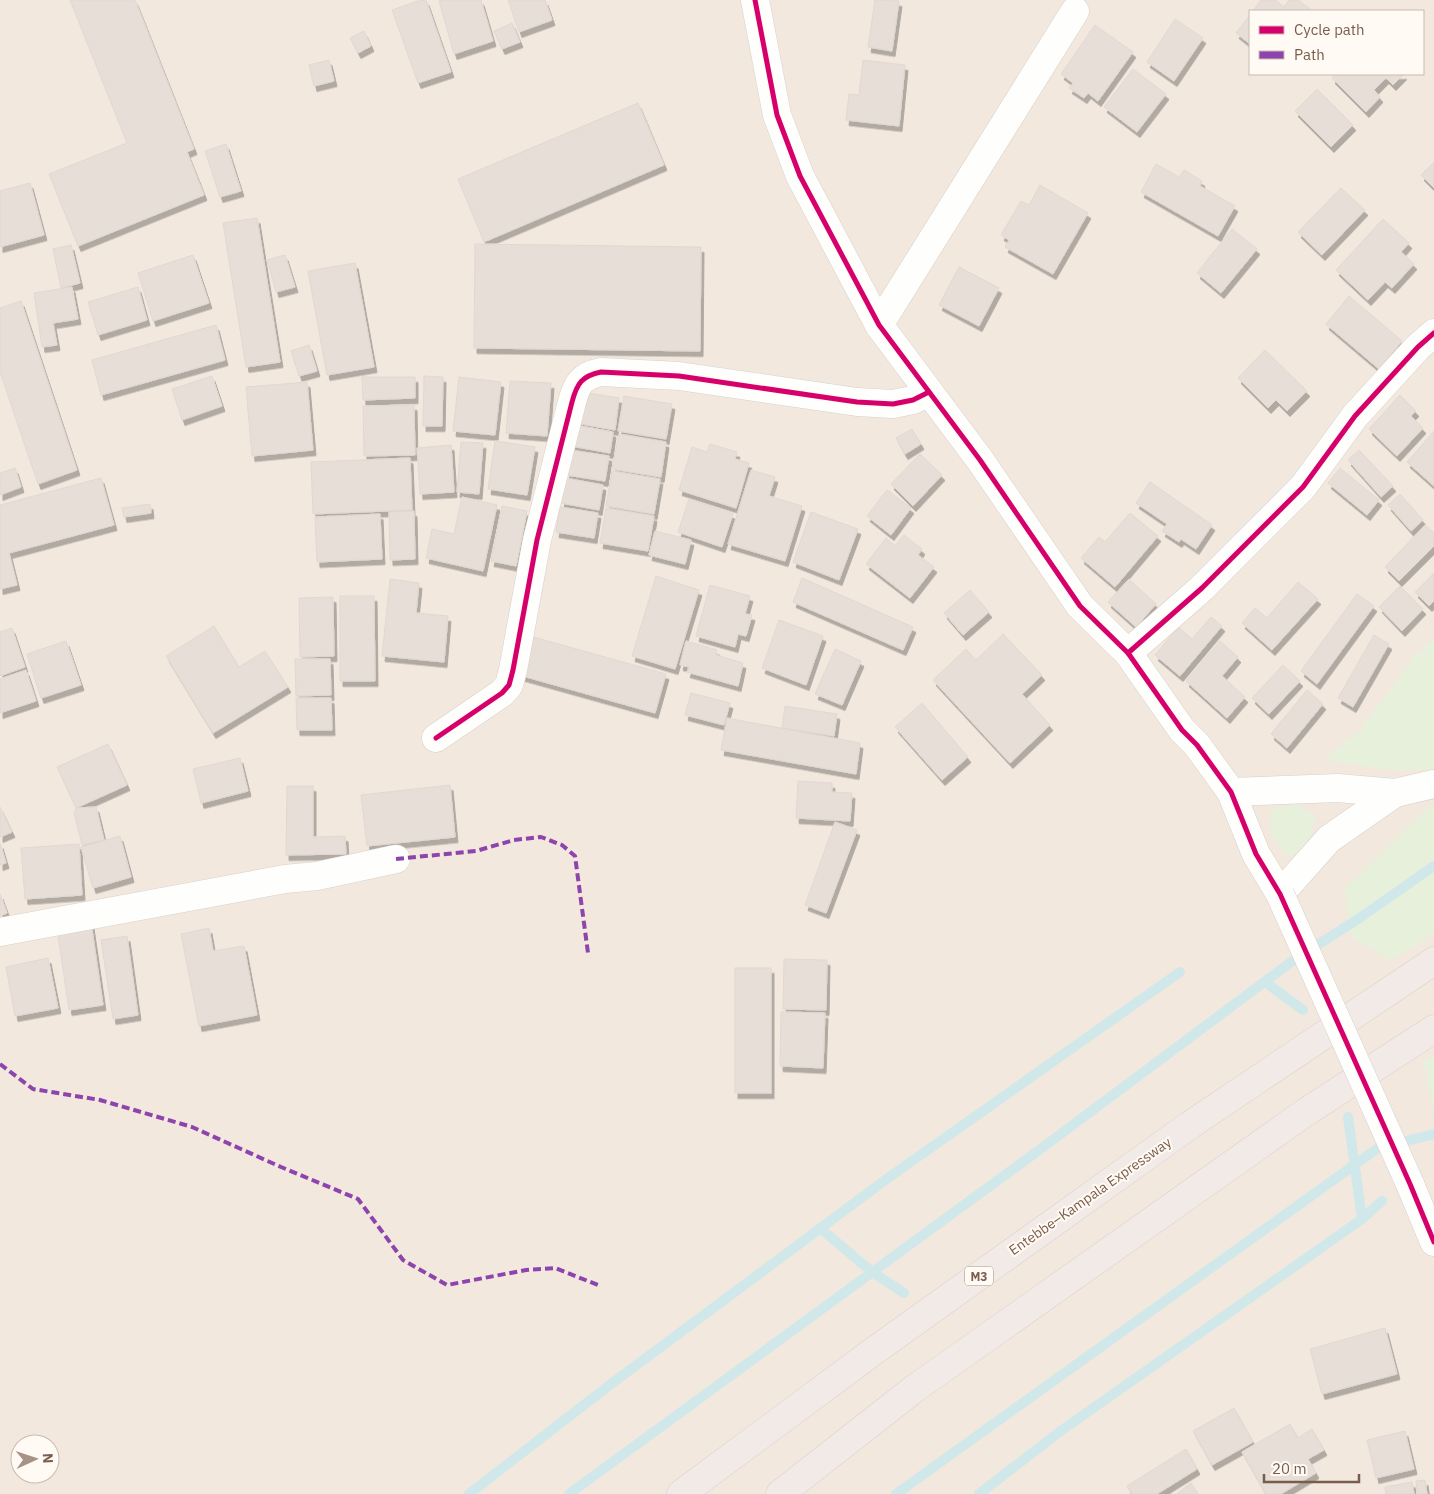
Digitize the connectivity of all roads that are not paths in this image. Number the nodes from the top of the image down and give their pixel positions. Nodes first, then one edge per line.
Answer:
1 (755, 0) edge
2 (1075, 12) dead end
3 (879, 325) junction
4 (1434, 333) edge
5 (930, 392) junction
6 (1128, 653) junction
7 (436, 738) dead end
8 (1434, 784) edge
9 (1231, 792) junction
10 (1395, 792) junction
11 (396, 859) dead end
12 (1280, 894) junction
13 (0, 932) edge
14 (1434, 961) edge
15 (1434, 1029) edge
16 (1434, 1242) edge
17 (681, 1494) edge
18 (780, 1494) edge

1 - 3 street
2 - 3 street
3 - 5 street
4 - 6 street
5 - 6 street
5 - 7 street
6 - 9 street
8 - 10 street
9 - 10 street
9 - 12 street
10 - 12 street
11 - 13 street
12 - 16 street, bridge
14 - 17 highway, Entebbe–Kampala Expressway / M3
15 - 18 highway

